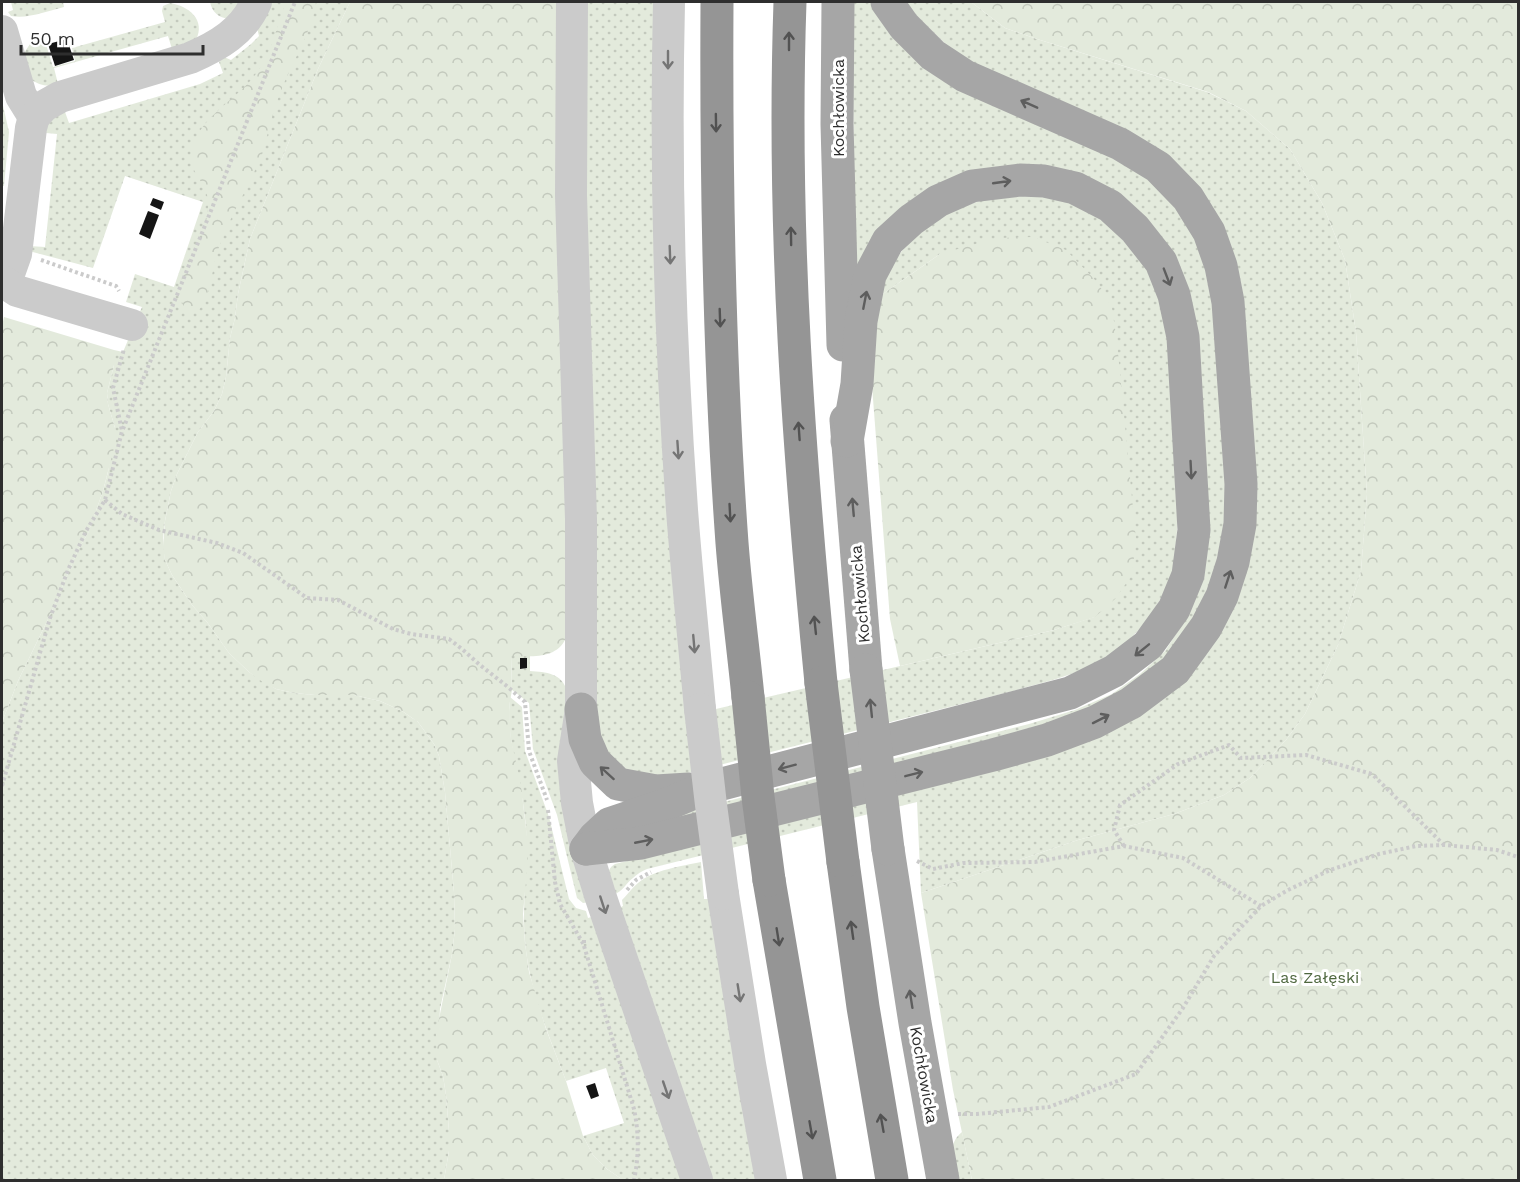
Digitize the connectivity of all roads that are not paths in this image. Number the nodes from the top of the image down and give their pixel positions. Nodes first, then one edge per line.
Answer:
1 (256, 2) edge
2 (572, 2) edge
3 (669, 2) edge
4 (717, 2) edge
5 (790, 2) edge
6 (838, 2) edge
7 (887, 2) edge
8 (2, 31) edge
9 (34, 117) junction
10 (11, 213) edge
11 (2, 280) edge
12 (132, 325) road end
13 (847, 441) junction
14 (580, 709) junction
15 (703, 789) junction
16 (586, 849) junction
17 (697, 1180) edge
18 (771, 1180) edge
19 (820, 1180) edge
20 (892, 1180) edge
21 (943, 1180) edge

1 - 9 street
2 - 14 street
3 -> 18 street, bridge
4 -> 19 highway, bridge
20 -> 5 highway, bridge
6 - 13 main road, Kochłowicka
16 -> 7 main road
8 - 9 street
9 - 10 street
10 - 11 street
11 - 12 street
13 -> 15 main road
21 -> 13 main road, Kochłowicka, bridge
15 -> 14 main road
14 - 16 street
15 - 16 main road
16 -> 17 street

